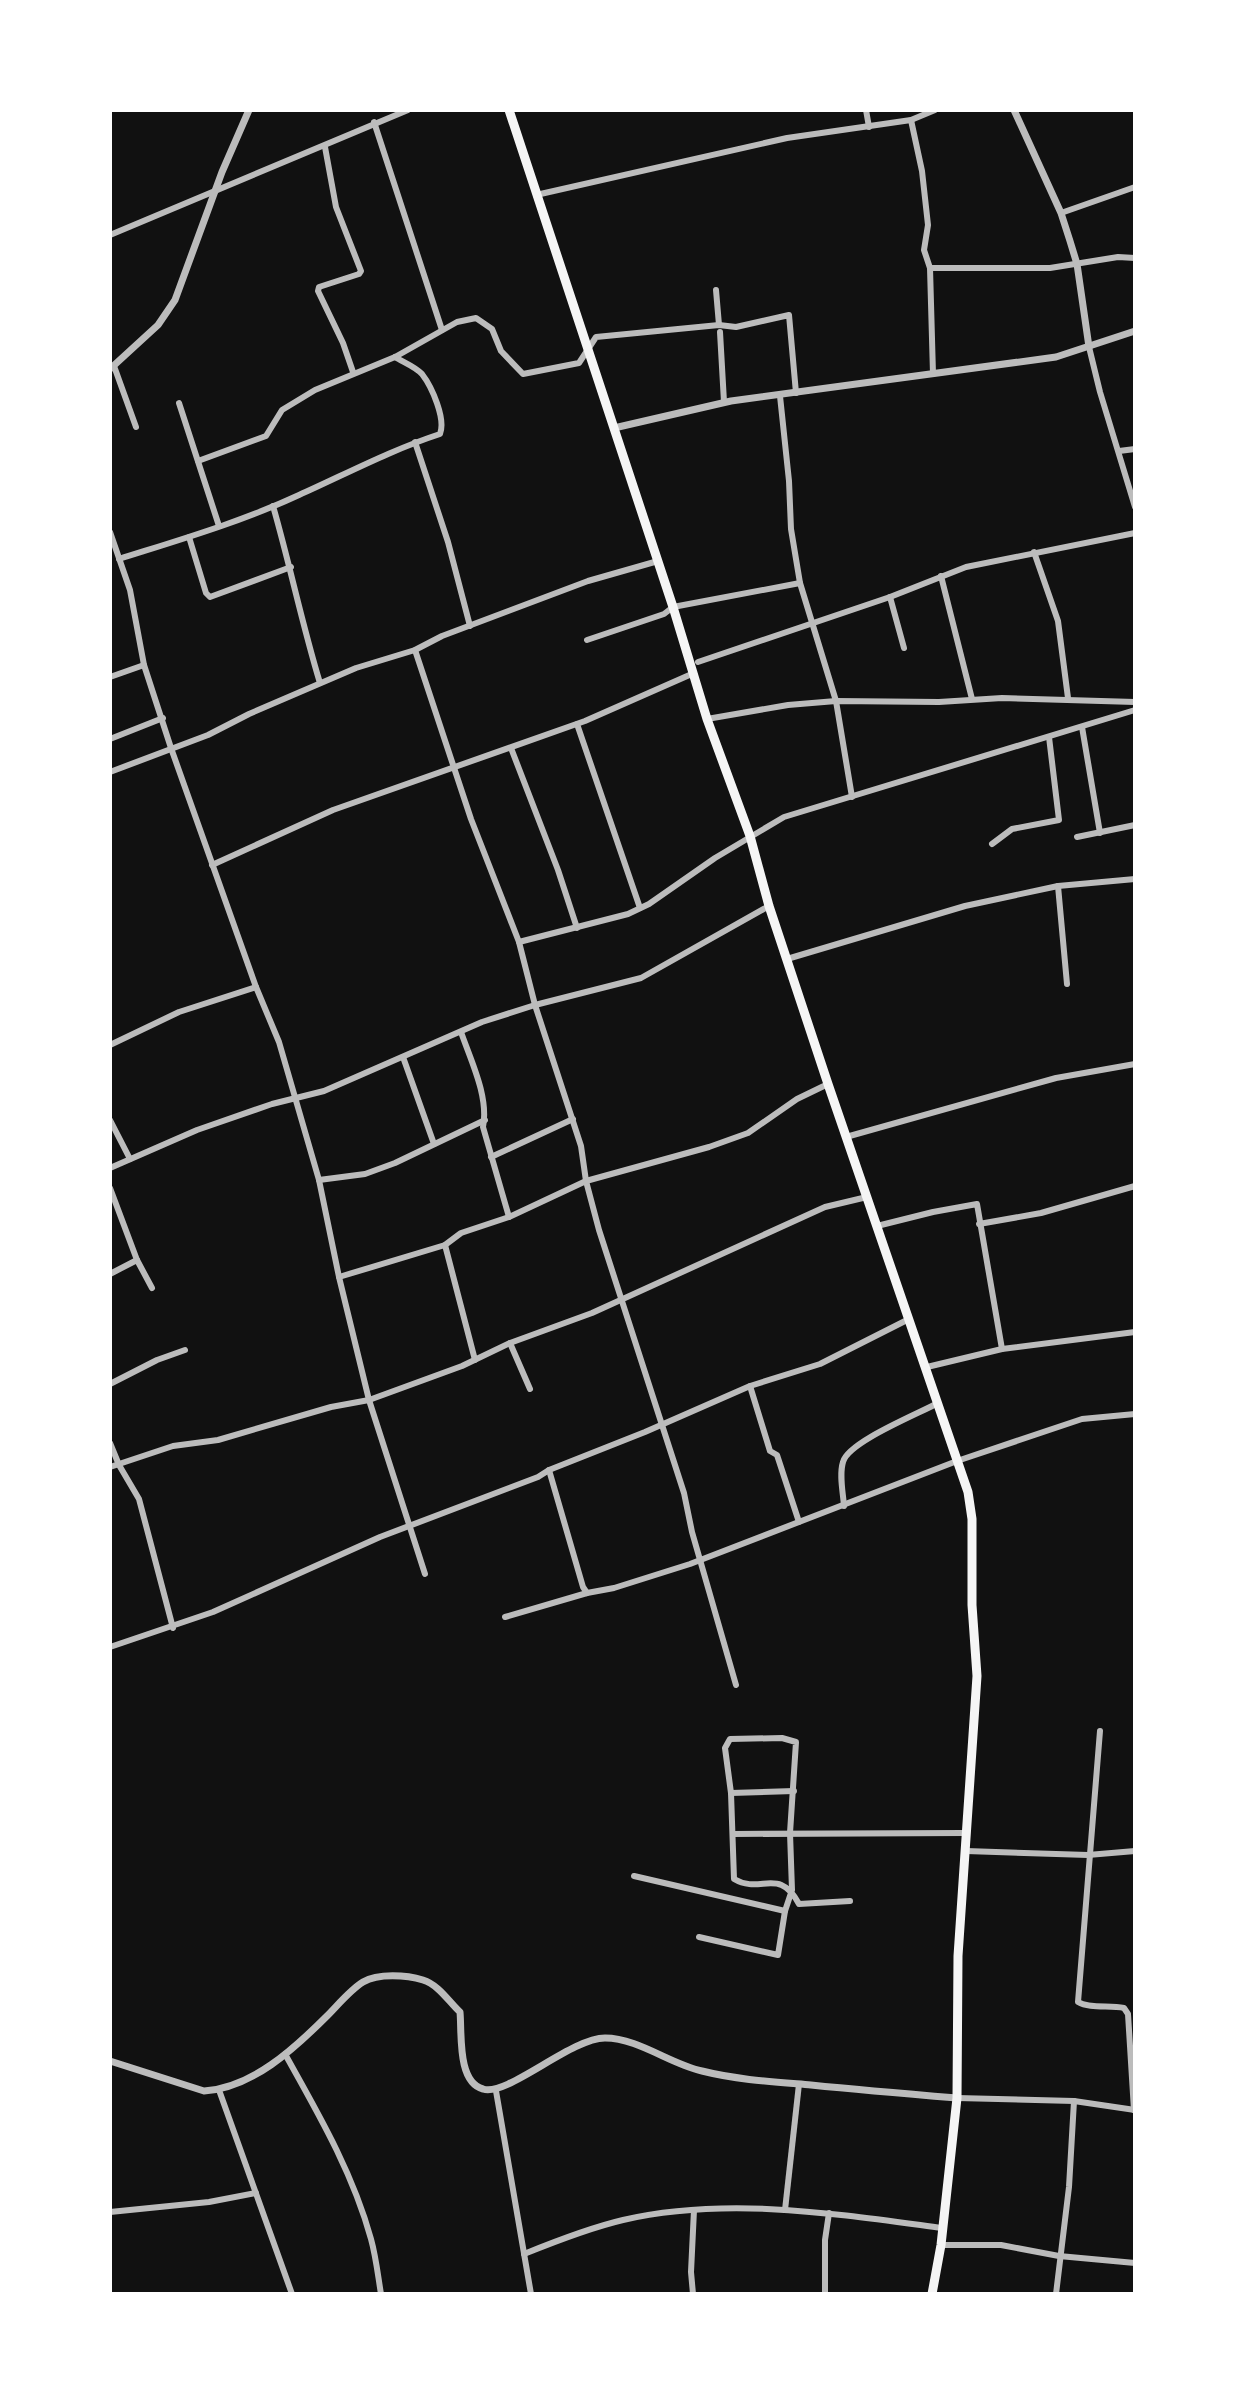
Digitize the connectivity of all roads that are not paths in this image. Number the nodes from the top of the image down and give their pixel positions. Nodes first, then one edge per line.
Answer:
1 (249, 110) edge
2 (408, 110) edge
3 (509, 110) edge
4 (866, 110) edge
5 (935, 110) edge
6 (1014, 110) edge
7 (911, 120) junction
8 (374, 122) junction
9 (869, 127) junction
10 (325, 147) junction
11 (1135, 187) edge
12 (217, 191) junction
13 (536, 195) junction
14 (1061, 213) junction
15 (110, 235) edge
16 (1135, 258) edge
17 (1077, 264) junction
18 (930, 268) junction
19 (716, 290) dead end
20 (720, 328) junction
21 (442, 330) junction
22 (1135, 331) edge
23 (1089, 347) junction
24 (587, 350) junction
25 (395, 357) junction
26 (112, 368) edge
27 (353, 372) junction
28 (933, 374) junction
29 (796, 393) junction
30 (780, 396) junction
31 (724, 402) junction
32 (179, 403) dead end
33 (136, 427) dead end
34 (614, 428) junction
35 (415, 442) junction
36 (1135, 449) edge
37 (1119, 451) junction
38 (198, 461) junction
39 (273, 506) junction
40 (1135, 507) edge
41 (219, 526) junction
42 (110, 532) edge
43 (1135, 533) edge
44 (189, 537) junction
45 (1034, 552) junction
46 (119, 559) junction
47 (658, 561) junction
48 (291, 567) junction
49 (941, 576) junction
50 (800, 583) junction
51 (890, 597) junction
52 (673, 607) junction
53 (810, 623) junction
54 (470, 626) junction
55 (587, 640) dead end
56 (904, 648) dead end
57 (415, 650) junction
58 (698, 662) dead end
59 (144, 665) junction
60 (694, 673) junction
61 (110, 677) edge
62 (320, 683) junction
63 (1068, 698) junction
64 (972, 699) junction
65 (836, 701) junction
66 (1135, 702) edge
67 (1135, 710) edge
68 (163, 718) junction
69 (707, 719) junction
70 (577, 724) junction
71 (1082, 727) junction
72 (1049, 737) junction
73 (110, 739) edge
74 (171, 748) junction
75 (511, 748) junction
76 (455, 767) junction
77 (110, 772) edge
78 (852, 797) junction
79 (1135, 825) edge
80 (1100, 833) junction
81 (750, 836) junction
82 (1077, 837) dead end
83 (992, 844) dead end
84 (212, 865) junction
85 (1135, 879) edge
86 (1058, 886) junction
87 (769, 906) junction
88 (640, 908) junction
89 (577, 928) junction
90 (519, 942) junction
91 (787, 959) junction
92 (1067, 984) dead end
93 (256, 987) junction
94 (535, 1005) junction
95 (461, 1032) junction
96 (110, 1045) edge
97 (403, 1057) junction
98 (1135, 1064) edge
99 (828, 1084) junction
100 (294, 1100) junction
101 (573, 1119) junction
102 (110, 1120) edge
103 (485, 1120) junction
104 (846, 1137) junction
105 (434, 1144) junction
106 (491, 1157) junction
107 (130, 1159) junction
108 (110, 1168) edge
109 (319, 1180) junction
110 (586, 1181) junction
111 (1135, 1186) edge
112 (110, 1188) edge
113 (867, 1197) junction
114 (509, 1217) junction
115 (979, 1224) junction
116 (877, 1226) junction
117 (445, 1245) junction
118 (137, 1260) junction
119 (110, 1274) edge
120 (339, 1277) junction
121 (152, 1288) dead end
122 (620, 1300) junction
123 (909, 1319) junction
124 (1135, 1332) edge
125 (510, 1343) junction
126 (1002, 1349) junction
127 (185, 1350) dead end
128 (475, 1360) junction
129 (927, 1367) junction
130 (110, 1384) edge
131 (750, 1386) junction
132 (530, 1389) dead end
133 (369, 1400) junction
134 (938, 1403) junction
135 (1135, 1414) edge
136 (661, 1425) junction
137 (110, 1443) edge
138 (957, 1461) junction
139 (119, 1465) junction
140 (110, 1467) edge
141 (549, 1470) junction
142 (844, 1506) junction
143 (799, 1522) junction
144 (411, 1524) junction
145 (700, 1559) junction
146 (425, 1574) dead end
147 (587, 1593) junction
148 (505, 1617) dead end
149 (173, 1628) junction
150 (110, 1647) edge
151 (736, 1685) dead end
152 (1100, 1731) dead end
153 (794, 1791) junction
154 (731, 1793) junction
155 (790, 1833) junction
156 (965, 1833) junction
157 (733, 1834) junction
158 (966, 1851) junction
159 (1135, 1851) edge
160 (1088, 1855) junction
161 (634, 1876) dead end
162 (792, 1890) junction
163 (850, 1901) dead end
164 (785, 1911) junction
165 (699, 1937) dead end
166 (285, 2054) junction
167 (110, 2061) edge
168 (799, 2084) junction
169 (219, 2090) junction
170 (496, 2091) junction
171 (957, 2098) junction
172 (1074, 2101) junction
173 (1134, 2110) edge
174 (256, 2193) junction
175 (694, 2210) junction
176 (785, 2210) junction
177 (110, 2212) edge
178 (829, 2213) junction
179 (942, 2228) junction
180 (941, 2245) junction
181 (524, 2254) junction
182 (1059, 2256) junction
183 (1135, 2263) edge
184 (292, 2294) edge
185 (381, 2294) edge
186 (531, 2294) edge
187 (693, 2294) edge
188 (825, 2294) edge
189 (932, 2294) edge
190 (1056, 2294) edge

1 - 12 street
2 - 8 street
3 - 13 main road
4 - 9 street
5 - 7 street
6 - 14 street
7 - 9 street
7 - 18 street
8 - 10 street
8 - 21 street
9 - 13 street
10 - 12 street
10 - 27 street
11 - 14 street
12 - 15 street
12 - 26 street
13 - 24 main road
14 - 17 street
16 - 17 street
17 - 18 street
17 - 23 street
18 - 28 street
19 - 20 street
20 - 24 street
20 - 29 street
20 - 31 street
21 - 24 street
21 - 25 street
22 - 23 street
23 - 28 street
23 - 37 street
24 - 34 main road
25 - 27 street
25 - 35 street
26 - 33 street
27 - 38 street
28 - 29 street
29 - 30 street
30 - 31 street
30 - 50 street
31 - 34 street
32 - 38 street
34 - 47 main road
35 - 39 street
35 - 54 street
36 - 37 street
37 - 40 street
38 - 41 street
39 - 41 street
39 - 48 street
41 - 44 street
42 - 46 street
43 - 45 street
44 - 46 street
44 - 48 street
45 - 49 street
45 - 63 street
46 - 59 street
47 - 52 main road
47 - 54 street
48 - 62 street
49 - 51 street
49 - 64 street
50 - 52 street
50 - 53 street
51 - 53 street
51 - 56 street
52 - 55 street
52 - 60 main road
53 - 58 street
53 - 65 street
54 - 57 street
57 - 62 street
57 - 76 street
59 - 61 street
59 - 68 street
60 - 69 main road
60 - 70 street
62 - 74 street
63 - 64 street
63 - 66 street
64 - 65 street
65 - 69 street
65 - 78 street
67 - 71 street
68 - 73 street
68 - 74 street
69 - 81 main road
70 - 75 street
70 - 88 street
71 - 72 street
71 - 80 street
72 - 78 street
72 - 83 street
74 - 77 street
74 - 84 street
75 - 76 street
75 - 89 street
76 - 84 street
76 - 90 street
78 - 81 street
79 - 80 street
80 - 82 street
81 - 87 main road
81 - 88 street
84 - 93 street
85 - 86 street
86 - 91 street
86 - 92 street
87 - 91 main road
87 - 94 street
88 - 89 street
89 - 90 street
90 - 94 street
91 - 99 main road
93 - 96 street
93 - 100 street
94 - 95 street
94 - 101 street
95 - 97 street
95 - 103 street
97 - 100 street
97 - 105 street
98 - 104 street
99 - 104 main road
99 - 110 street
100 - 107 street
100 - 109 street
101 - 106 street
101 - 110 street
102 - 107 street
103 - 105 street
103 - 106 street
104 - 113 main road
105 - 109 street
106 - 114 street
107 - 108 street
109 - 120 street
110 - 114 street
110 - 122 street
111 - 115 street
112 - 118 street
113 - 116 main road
113 - 122 street
114 - 117 street
115 - 116 street
115 - 126 street
116 - 123 main road
117 - 120 street
117 - 128 street
118 - 119 street
118 - 121 street
120 - 133 street
122 - 125 street
122 - 136 street
123 - 129 main road
123 - 131 street
124 - 126 street
125 - 128 street
125 - 132 street
126 - 129 street
127 - 130 street
128 - 133 street
129 - 134 main road
131 - 136 street
131 - 143 street
133 - 139 street
133 - 144 street
134 - 138 main road
134 - 142 street
135 - 138 street
136 - 141 street
136 - 145 street
137 - 139 street
138 - 142 street
138 - 156 main road
139 - 140 street
139 - 149 street
141 - 144 street
141 - 147 street
142 - 143 street
143 - 145 street
144 - 146 street
144 - 149 street
145 - 147 street
145 - 151 street
147 - 148 street
149 - 150 street
152 - 160 street
153 - 154 street
153 - 154 street
153 - 155 street
154 - 157 street
155 - 156 street
155 - 157 street
155 - 162 street
156 - 158 main road
157 - 162 street
158 - 160 street
158 - 171 main road
159 - 160 street
160 - 173 street
161 - 164 street
162 - 163 street
162 - 164 street
164 - 165 street
166 - 169 street
166 - 170 street
166 - 185 street
167 - 169 street
168 - 170 street
168 - 171 street
168 - 176 street
169 - 174 street
170 - 181 street
171 - 172 street
171 - 179 main road
172 - 173 street
172 - 182 street
174 - 177 street
174 - 184 street
175 - 176 street
175 - 181 street
175 - 187 street
176 - 178 street
178 - 179 street
178 - 188 street
179 - 180 main road
180 - 182 street
180 - 189 main road
181 - 186 street
182 - 183 street
182 - 190 street

